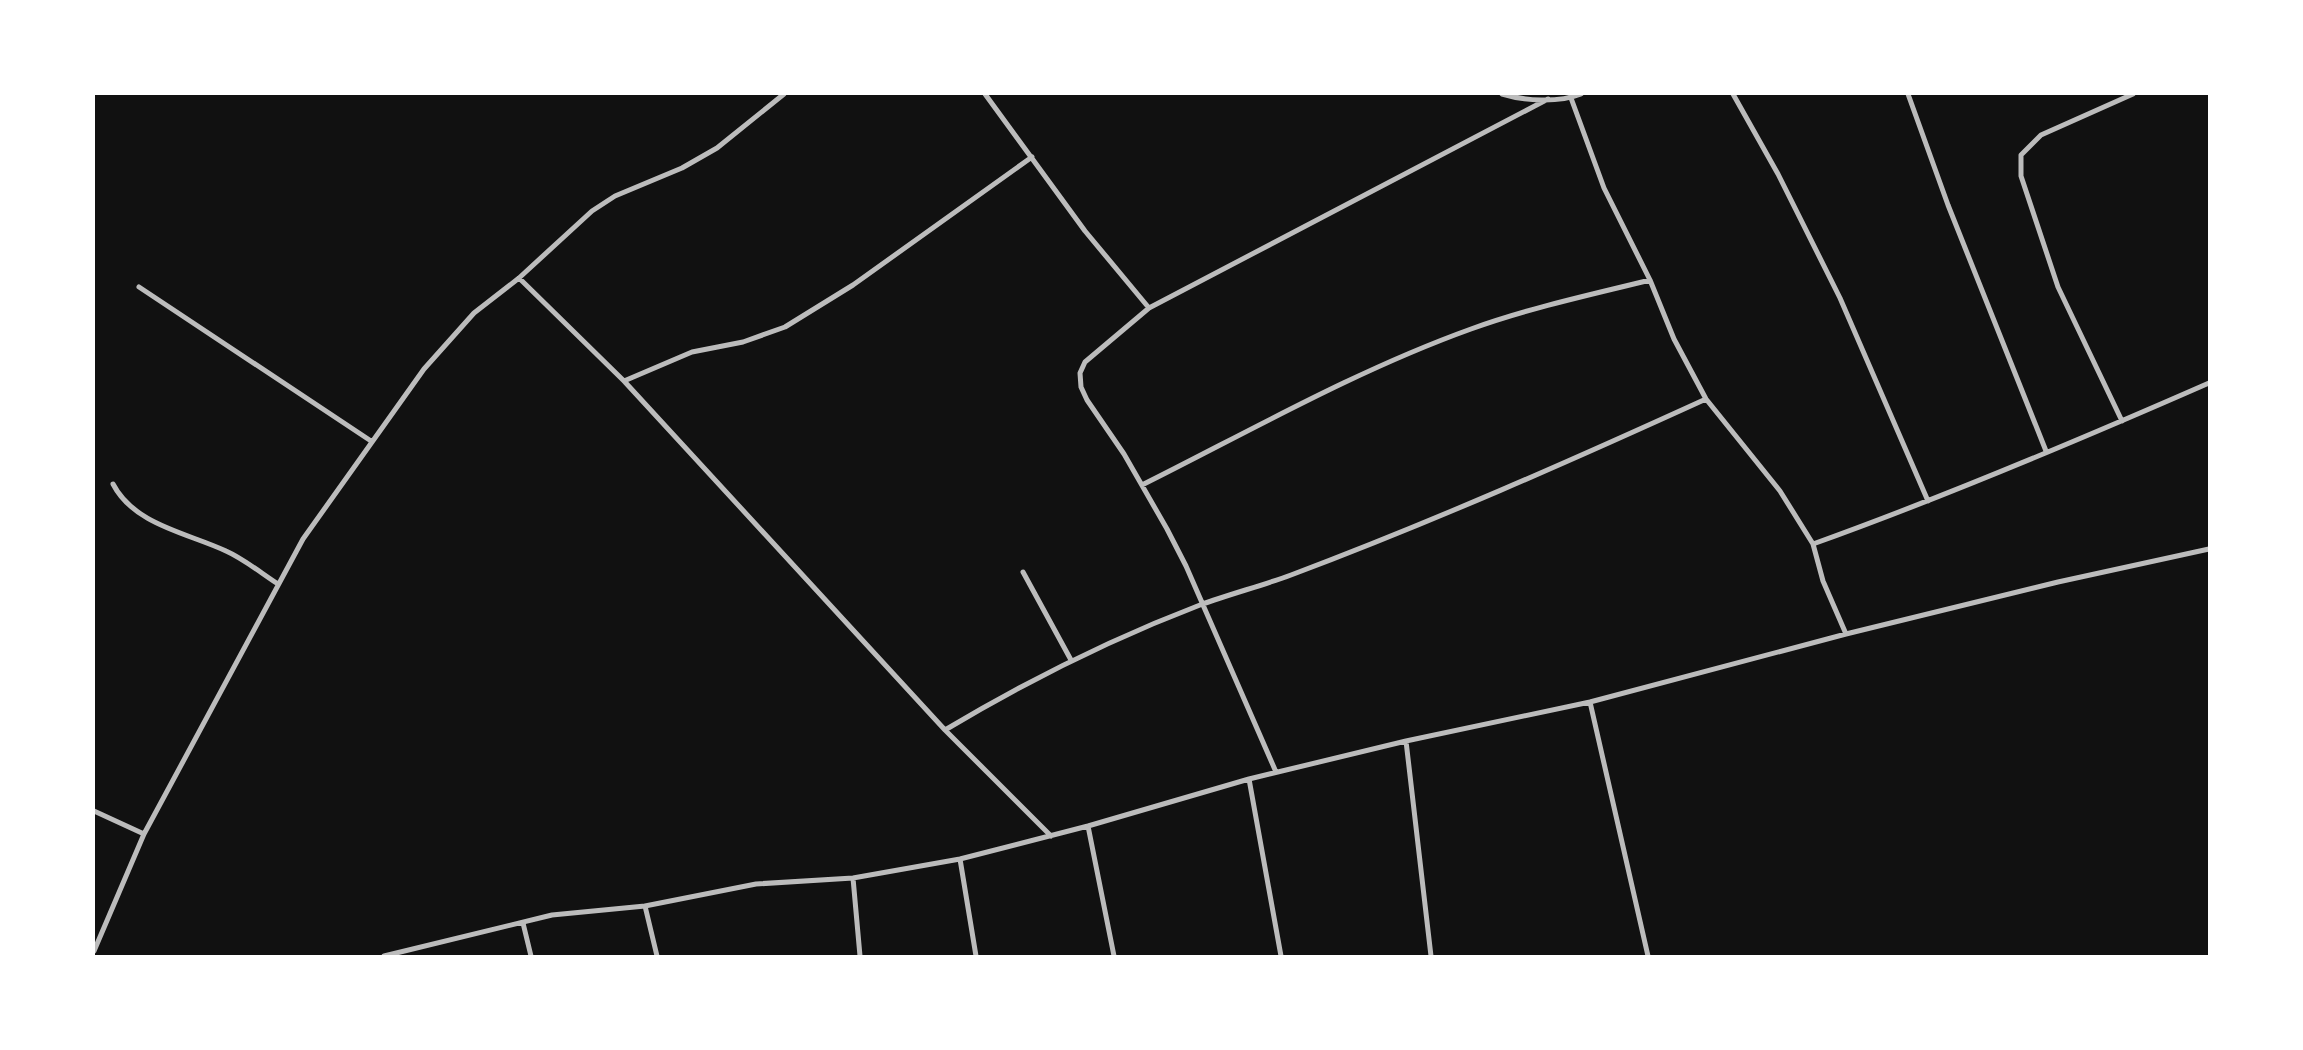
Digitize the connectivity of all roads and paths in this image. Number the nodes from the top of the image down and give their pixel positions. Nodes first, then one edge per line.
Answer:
1 (784, 94) edge
2 (985, 94) edge
3 (1502, 94) edge
4 (1581, 94) edge
5 (1733, 94) edge
6 (1908, 94) edge
7 (2133, 94) edge
8 (1571, 98) junction
9 (1548, 99) junction
10 (1032, 158) junction
11 (519, 278) junction
12 (1650, 280) junction
13 (139, 287) dead end
14 (1149, 308) junction
15 (624, 381) junction
16 (2209, 383) edge
17 (1706, 399) junction
18 (2122, 421) junction
19 (371, 441) junction
20 (2046, 451) junction
21 (112, 484) dead end
22 (1142, 485) junction
23 (1928, 501) junction
24 (1813, 544) junction
25 (2209, 548) edge
26 (1023, 572) dead end
27 (278, 584) junction
28 (1201, 604) junction
29 (1846, 634) junction
30 (1071, 660) junction
31 (1590, 702) junction
32 (945, 730) junction
33 (1406, 741) junction
34 (1276, 772) junction
35 (1249, 778) junction
36 (94, 811) edge
37 (1088, 826) junction
38 (144, 834) junction
39 (1051, 836) junction
40 (960, 859) junction
41 (853, 878) junction
42 (645, 906) junction
43 (523, 923) junction
44 (94, 951) edge
45 (384, 956) edge
46 (531, 956) edge
47 (658, 956) edge
48 (860, 956) edge
49 (976, 956) edge
50 (1114, 956) edge
51 (1281, 956) edge
52 (1431, 956) edge
53 (1648, 956) edge

1 - 11 street
2 - 10 street
3 - 9 street
4 - 8 street
5 - 23 street
6 - 20 street
7 - 18 street
8 - 9 street
8 - 12 street
9 - 14 street
10 - 14 street
10 - 15 street
11 - 15 street
11 - 19 street
12 - 17 street
12 - 22 street
13 - 19 street
14 - 22 street
15 - 32 street
16 - 18 street
17 - 24 street
17 - 28 street
18 - 20 street
19 - 27 street
20 - 23 street
21 - 27 street
22 - 28 street
23 - 24 street
24 - 29 street
25 - 29 street
26 - 30 street
27 - 38 street
28 - 30 street
28 - 34 street
29 - 31 street
30 - 32 street
31 - 33 street
31 - 53 street
32 - 39 street
33 - 34 street
33 - 52 street
34 - 35 street
35 - 37 street
35 - 51 street
36 - 38 street
37 - 39 street
37 - 50 street
38 - 44 street
39 - 40 street
40 - 41 street
40 - 49 street
41 - 42 street
41 - 48 street
42 - 43 street
42 - 47 street
43 - 45 street
43 - 46 street

